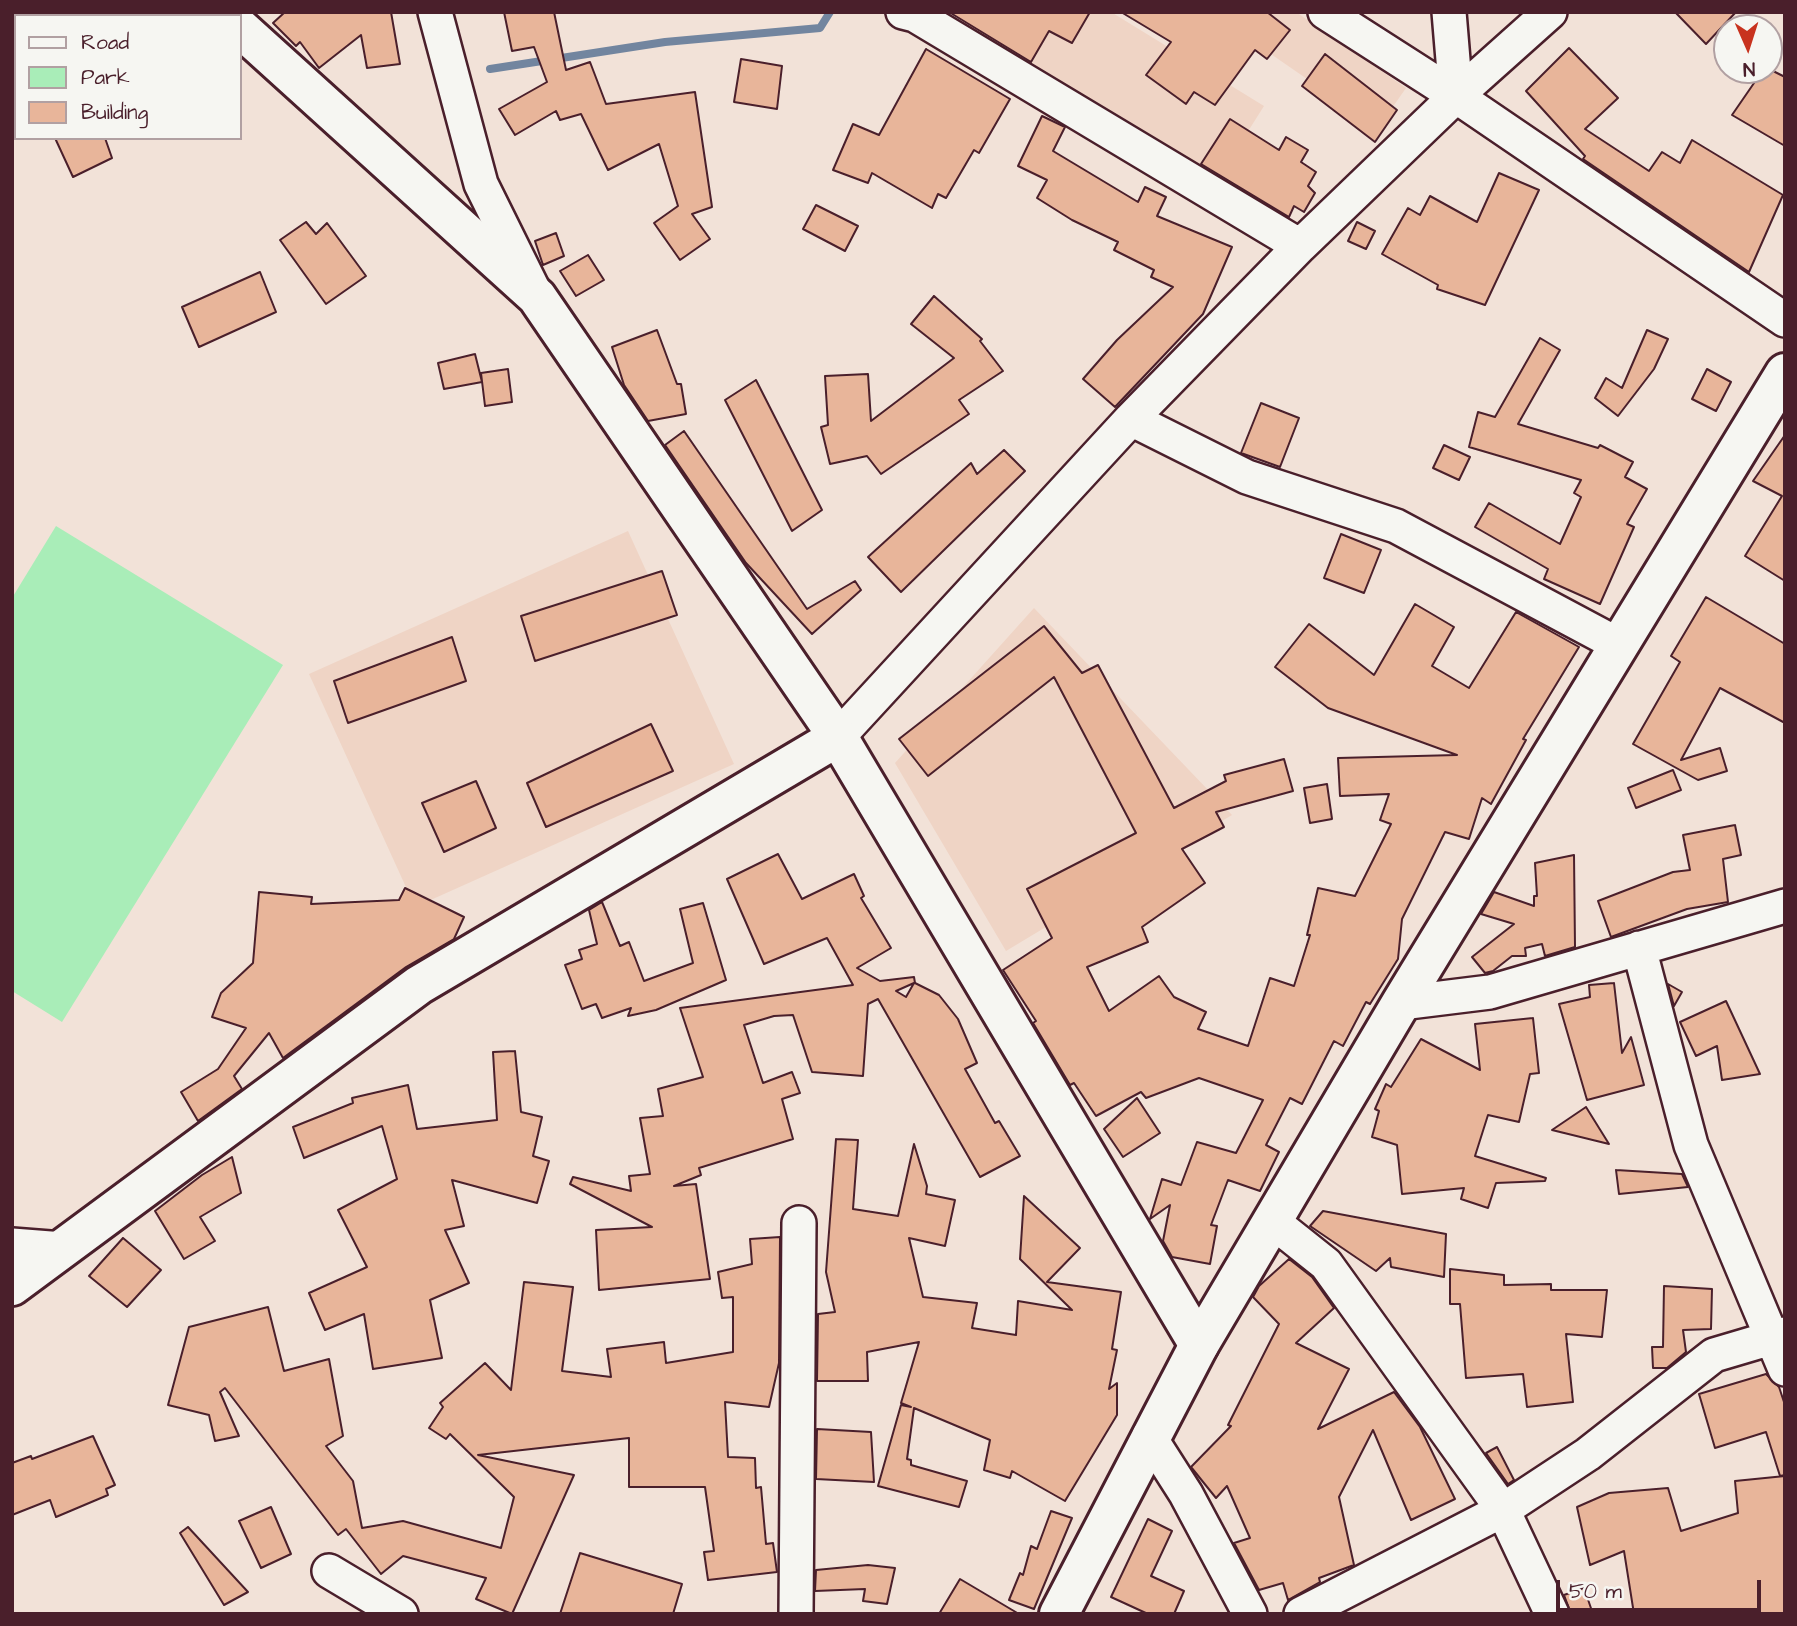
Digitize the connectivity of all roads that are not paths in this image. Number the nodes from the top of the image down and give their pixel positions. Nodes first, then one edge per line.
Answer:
1 (435, 12) edge
2 (903, 12) edge
3 (1325, 12) edge
4 (1449, 12) edge
5 (1550, 12) edge
6 (242, 29) edge
7 (1456, 96) junction
8 (1300, 246) junction
9 (537, 298) junction
10 (1785, 320) edge
11 (1785, 373) edge
12 (1131, 419) junction
13 (1619, 645) junction
14 (838, 737) junction
15 (1785, 906) edge
16 (1639, 948) junction
17 (1401, 1003) junction
18 (1272, 1221) junction
19 (799, 1223) dead end
20 (12, 1245) edge
21 (62, 1249) junction
22 (12, 1286) edge
23 (1778, 1336) edge
24 (1199, 1345) junction
25 (1785, 1370) edge
26 (1149, 1436) junction
27 (1503, 1510) junction
28 (329, 1572) dead end
29 (401, 1614) edge
30 (796, 1614) edge
31 (1059, 1614) edge
32 (1250, 1614) edge
33 (1301, 1614) edge
34 (1552, 1614) edge

1 - 9 street
2 - 8 street
3 - 7 street
4 - 7 street
5 - 7 street
6 - 9 street
7 - 8 street
7 - 10 street
8 - 12 street
9 - 14 street
11 - 13 street
12 - 13 street
12 - 14 street
13 - 17 street
14 - 21 street
14 - 24 street
15 - 16 street
16 - 17 street
16 - 23 street
17 - 18 street
18 - 24 street
18 - 27 street
19 - 30 street
20 - 21 street
21 - 22 street
23 - 25 street
23 - 27 street
24 - 26 street
26 - 31 street
26 - 32 street
27 - 33 street
27 - 34 street
28 - 29 street

